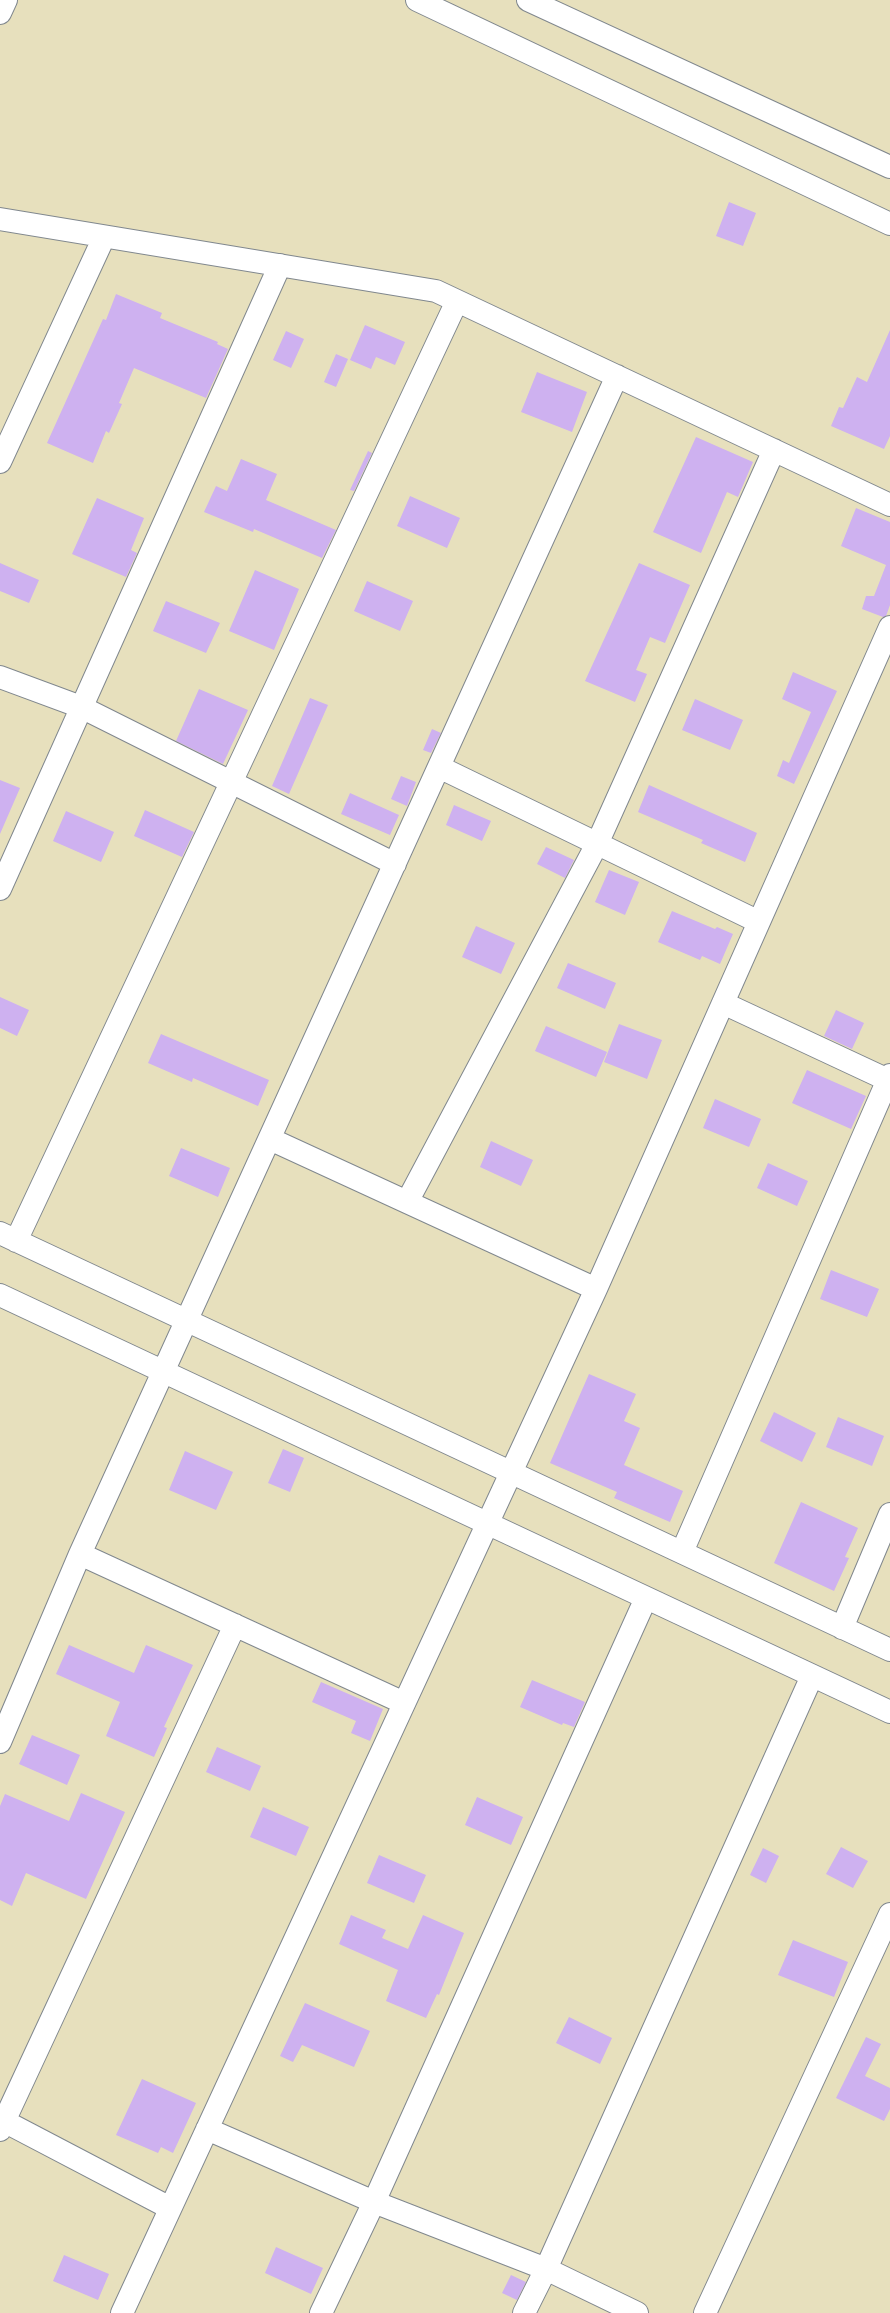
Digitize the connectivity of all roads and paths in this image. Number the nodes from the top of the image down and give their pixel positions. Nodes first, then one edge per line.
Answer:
1 (6, 0) edge
2 (417, 0) edge
3 (528, 0) edge
4 (0, 13) edge
5 (890, 167) edge
6 (0, 219) edge
7 (890, 224) edge
8 (104, 236) junction
9 (280, 265) junction
10 (457, 301) junction
11 (617, 376) junction
12 (774, 450) junction
13 (0, 462) edge
14 (890, 504) edge
15 (890, 627) edge
16 (0, 677) edge
17 (82, 707) junction
18 (439, 767) junction
19 (230, 784) junction
20 (597, 844) junction
21 (395, 864) junction
22 (0, 889) edge
23 (759, 922) junction
24 (723, 1003) junction
25 (889, 1079) edge
26 (270, 1139) junction
27 (407, 1202) junction
28 (8, 1237) edge
29 (596, 1289) junction
30 (2, 1301) edge
31 (188, 1321) junction
32 (163, 1371) junction
33 (510, 1471) junction
34 (890, 1514) edge
35 (487, 1523) junction
36 (682, 1552) junction
37 (80, 1554) junction
38 (646, 1598) junction
39 (234, 1625) junction
40 (842, 1628) junction
41 (890, 1650) edge
42 (812, 1676) junction
43 (404, 1703) junction
44 (890, 1712) edge
45 (0, 1742) edge
46 (890, 1914) edge
47 (1, 2123) edge
48 (207, 2129) junction
49 (374, 2202) junction
50 (170, 2208) junction
51 (546, 2269) junction
52 (122, 2313) edge
53 (321, 2313) edge
54 (524, 2313) edge
55 (637, 2313) edge
56 (705, 2313) edge

1 - 4 street
2 - 7 street
3 - 5 street
6 - 8 street
8 - 9 street
8 - 13 street
9 - 10 street
9 - 17 street
10 - 11 street
10 - 19 street
11 - 12 street
11 - 18 street
12 - 14 street
12 - 20 street
15 - 23 street
16 - 17 street
17 - 19 street
17 - 22 street
18 - 20 street
18 - 21 street
19 - 21 street
19 - 28 street
20 - 23 street
20 - 27 street
21 - 26 street
23 - 24 street
24 - 25 street
24 - 29 street
25 - 36 street
26 - 27 street
26 - 31 street
27 - 29 street
28 - 31 street
29 - 33 street
30 - 32 street
31 - 32 street
31 - 33 street
32 - 35 street
32 - 37 street
33 - 35 street
33 - 36 street
34 - 40 street
35 - 38 street
35 - 43 street
36 - 40 street
37 - 39 street
37 - 45 street
38 - 42 street
38 - 49 street
39 - 43 street
39 - 47 street
40 - 41 street
42 - 44 street
42 - 51 street
43 - 48 street
46 - 56 street
47 - 50 street
48 - 49 street
48 - 50 street
49 - 51 street
49 - 53 street
50 - 52 street
51 - 54 street
51 - 55 street

